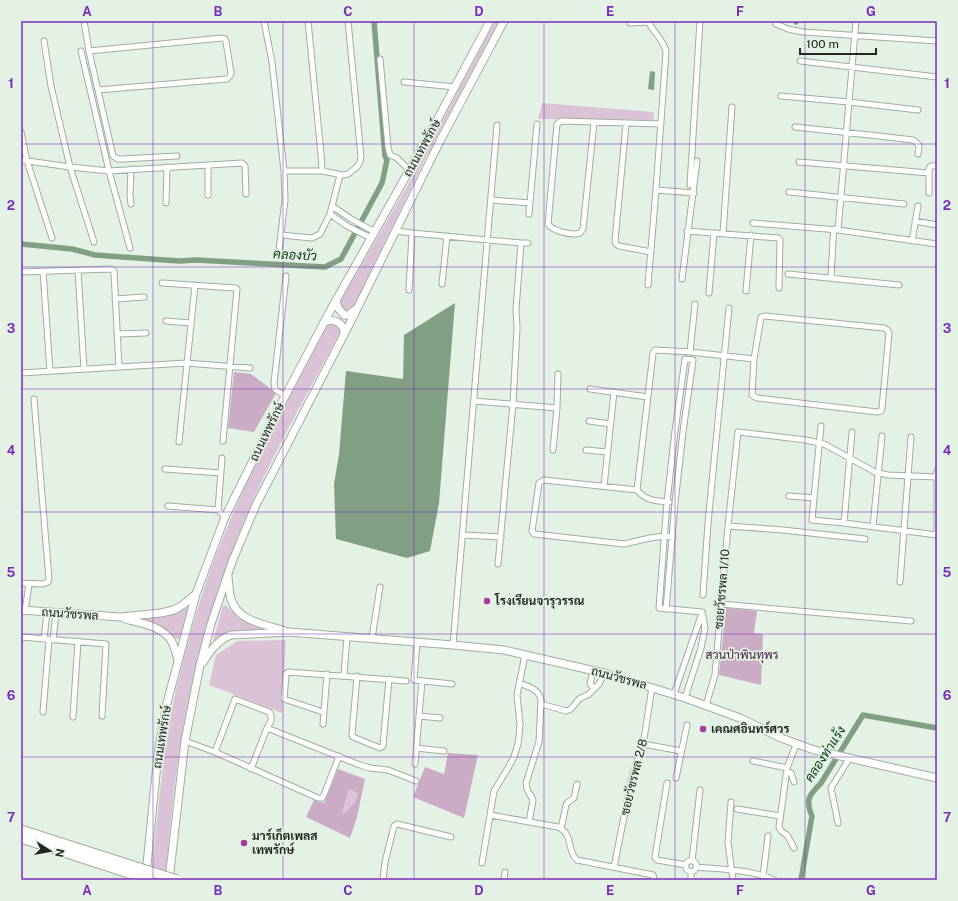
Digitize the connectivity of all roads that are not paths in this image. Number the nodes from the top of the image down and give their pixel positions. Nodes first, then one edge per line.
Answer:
1 (84, 21) edge
2 (264, 21) edge
3 (308, 21) edge
4 (348, 21) edge
5 (490, 21) edge
6 (504, 21) edge
7 (700, 21) edge
8 (856, 21) edge
9 (648, 22) edge
10 (630, 23) dead end
11 (776, 24) dead end
12 (855, 35) junction
13 (44, 41) dead end
14 (937, 42) edge
15 (81, 50) dead end
16 (89, 52) junction
17 (380, 59) dead end
18 (800, 61) dead end
19 (853, 67) junction
20 (937, 77) edge
21 (404, 82) dead end
22 (455, 87) junction
23 (98, 90) junction
24 (781, 96) dead end
25 (849, 102) junction
26 (732, 107) dead end
27 (918, 110) dead end
28 (594, 123) junction
29 (537, 124) dead end
30 (626, 124) junction
31 (661, 124) junction
32 (497, 125) dead end
33 (795, 127) dead end
34 (21, 132) edge
35 (846, 133) junction
36 (918, 154) dead end
37 (177, 156) dead end
38 (21, 160) edge
39 (27, 161) junction
40 (697, 161) dead end
41 (799, 162) dead end
42 (208, 165) junction
43 (843, 166) junction
44 (937, 166) edge
45 (70, 167) junction
46 (167, 168) junction
47 (131, 169) junction
48 (409, 170) junction
49 (109, 171) junction
50 (284, 171) junction
51 (322, 171) junction
52 (930, 173) junction
53 (340, 175) junction
54 (690, 185) dead end
55 (656, 190) junction
56 (694, 192) junction
57 (789, 192) dead end
58 (929, 193) dead end
59 (246, 194) dead end
60 (208, 195) dead end
61 (840, 197) junction
62 (491, 200) junction
63 (166, 203) dead end
64 (530, 203) junction
65 (131, 204) dead end
66 (904, 204) dead end
67 (332, 206) junction
68 (918, 206) dead end
69 (330, 214) junction
70 (529, 214) dead end
71 (915, 221) junction
72 (754, 223) dead end
73 (937, 225) edge
74 (396, 230) junction
75 (836, 230) junction
76 (687, 231) junction
77 (375, 232) junction
78 (412, 233) junction
79 (714, 233) junction
80 (723, 233) junction
81 (280, 235) junction
82 (447, 236) junction
83 (751, 236) junction
84 (52, 238) dead end
85 (371, 238) junction
86 (487, 240) junction
87 (912, 241) junction
88 (94, 242) dead end
89 (521, 243) junction
90 (528, 243) dead end
91 (937, 244) edge
92 (130, 248) dead end
93 (278, 250) dead end
94 (651, 252) junction
95 (78, 270) junction
96 (43, 271) junction
97 (21, 272) edge
98 (788, 274) dead end
99 (286, 276) dead end
100 (831, 278) junction
101 (682, 279) dead end
102 (162, 283) dead end
103 (442, 284) dead end
104 (195, 285) junction
105 (648, 285) dead end
106 (899, 285) dead end
107 (779, 288) dead end
108 (409, 290) dead end
109 (746, 291) dead end
110 (709, 293) dead end
111 (144, 298) dead end
112 (115, 299) junction
113 (336, 300) junction
114 (695, 304) dead end
115 (358, 308) junction
116 (729, 308) dead end
117 (166, 321) dead end
118 (324, 322) junction
119 (191, 323) junction
120 (146, 333) dead end
121 (117, 334) junction
122 (343, 336) junction
123 (690, 352) junction
124 (725, 355) junction
125 (754, 359) junction
126 (186, 363) junction
127 (230, 366) junction
128 (119, 368) junction
129 (250, 368) dead end
130 (84, 369) junction
131 (50, 371) junction
132 (21, 373) edge
133 (558, 374) dead end
134 (590, 389) dead end
135 (614, 392) junction
136 (285, 396) junction
137 (648, 397) junction
138 (34, 399) dead end
139 (474, 401) junction
140 (513, 404) junction
141 (557, 408) junction
142 (589, 421) dead end
143 (610, 424) junction
144 (821, 426) dead end
145 (675, 431) junction
146 (683, 432) junction
147 (852, 432) dead end
148 (882, 436) dead end
149 (911, 437) dead end
150 (223, 441) dead end
151 (179, 442) dead end
152 (820, 443) junction
153 (553, 450) dead end
154 (586, 450) dead end
155 (607, 452) junction
156 (222, 458) dead end
157 (849, 458) junction
158 (165, 468) dead end
159 (937, 471) edge
160 (221, 473) junction
161 (878, 473) junction
162 (908, 476) junction
163 (937, 478) edge
164 (604, 486) junction
165 (637, 490) junction
166 (937, 493) edge
167 (789, 496) dead end
168 (814, 498) junction
169 (667, 502) junction
170 (675, 503) junction
171 (168, 506) dead end
172 (218, 510) junction
173 (225, 517) junction
174 (844, 522) junction
175 (728, 526) junction
176 (873, 526) junction
177 (905, 530) junction
178 (937, 534) edge
179 (463, 535) junction
180 (665, 536) junction
181 (501, 537) junction
182 (673, 537) junction
183 (865, 538) dead end
184 (498, 564) dead end
185 (228, 574) junction
186 (900, 582) dead end
187 (21, 583) edge
188 (29, 584) junction
189 (380, 587) dead end
190 (196, 594) junction
191 (703, 595) dead end
192 (721, 604) junction
193 (666, 609) junction
194 (23, 610) edge
195 (47, 612) junction
196 (702, 612) junction
197 (56, 613) junction
198 (120, 617) junction
199 (911, 621) dead end
200 (289, 632) junction
201 (347, 636) junction
202 (21, 637) edge
203 (372, 638) junction
204 (49, 640) junction
205 (78, 641) junction
206 (417, 642) junction
207 (453, 645) junction
208 (525, 654) junction
209 (178, 661) junction
210 (200, 665) junction
211 (593, 671) junction
212 (604, 673) junction
213 (327, 674) junction
214 (344, 675) junction
215 (357, 676) junction
216 (388, 679) junction
217 (406, 680) dead end
218 (422, 681) junction
219 (520, 683) junction
220 (452, 684) dead end
221 (652, 687) junction
222 (594, 688) junction
223 (674, 694) junction
224 (685, 698) junction
225 (541, 704) junction
226 (706, 705) junction
227 (43, 712) dead end
228 (323, 712) junction
229 (102, 716) dead end
230 (419, 716) junction
231 (73, 717) dead end
232 (440, 718) dead end
233 (323, 724) dead end
234 (687, 725) dead end
235 (268, 728) junction
236 (185, 741) junction
237 (643, 744) junction
238 (796, 745) junction
239 (416, 748) junction
240 (444, 751) dead end
241 (681, 751) junction
242 (215, 752) junction
243 (339, 756) junction
244 (847, 759) junction
245 (753, 761) dead end
246 (415, 764) dead end
247 (251, 769) junction
248 (787, 769) junction
249 (676, 778) dead end
250 (937, 778) edge
251 (416, 781) dead end
252 (794, 782) dead end
253 (667, 783) dead end
254 (576, 784) dead end
255 (700, 790) dead end
256 (731, 802) dead end
257 (738, 809) dead end
258 (490, 815) junction
259 (780, 816) junction
260 (529, 822) junction
261 (838, 823) dead end
262 (561, 829) junction
263 (21, 830) edge
264 (768, 836) dead end
265 (451, 837) dead end
266 (21, 838) edge
267 (794, 848) dead end
268 (692, 861) junction
269 (482, 863) dead end
270 (686, 866) junction
271 (614, 867) junction
272 (696, 867) junction
273 (731, 870) junction
274 (506, 872) dead end
275 (691, 872) junction
276 (763, 876) junction
277 (145, 880) edge
278 (150, 880) edge
279 (169, 880) edge
280 (177, 880) edge
281 (383, 880) edge
282 (504, 880) edge
283 (654, 880) edge
284 (691, 880) edge
285 (733, 880) edge
286 (774, 880) edge

1 - 16 street
2 - 50 street
3 - 51 street
4 - 53 street
5 - 22 main road, ถนนเทพรักษ์
6 - 74 main road, ถนนเทพรักษ์
7 - 54 street
8 - 12 street
9 - 10 street
9 - 31 street
11 - 12 street
12 - 14 street
12 - 19 street
13 - 45 street
15 - 49 street
16 - 23 street
16 - 23 street
17 - 48 street
18 - 19 street
19 - 20 street
19 - 25 street
21 - 22 street
22 - 48 main road, ถนนเทพรักษ์
23 - 37 street
24 - 25 street
25 - 27 street
25 - 35 street
26 - 80 street
28 - 28 street
28 - 30 street
29 - 64 street
30 - 31 street
30 - 94 street
31 - 55 street
32 - 62 street
33 - 35 street
34 - 39 street
35 - 36 street
35 - 43 street
38 - 39 street
39 - 45 street
39 - 84 street
40 - 56 street
41 - 43 street
42 - 46 street
42 - 59 street
42 - 60 street
43 - 52 street
43 - 61 street
44 - 52 street
45 - 49 street
45 - 88 street
46 - 47 street
46 - 63 street
47 - 49 street
47 - 65 street
48 - 77 main road, ถนนเทพรักษ์
49 - 92 street
50 - 51 street
50 - 81 street
51 - 53 street
52 - 58 street
53 - 67 street
55 - 56 street
55 - 94 street
56 - 76 street
57 - 61 street
61 - 66 street
61 - 75 street
62 - 64 street
62 - 86 street
64 - 70 street
67 - 69 street
67 - 77 street
68 - 71 street
69 - 81 street
69 - 85 street
71 - 73 street
71 - 87 street
72 - 75 street
74 - 78 street
74 - 115 main road, ถนนเทพรักษ์
75 - 87 street
75 - 100 street
76 - 79 street
76 - 101 street
77 - 85 main road, ถนนเทพรักษ์
78 - 82 street
78 - 108 street
79 - 80 street
79 - 110 street
80 - 83 street
81 - 93 street
82 - 86 street
82 - 103 street
83 - 107 street
83 - 109 street
85 - 113 main road, ถนนเทพรักษ์
86 - 89 street
86 - 139 street
87 - 91 street
89 - 90 street
89 - 140 street
94 - 105 street
95 - 96 street
95 - 112 street
95 - 130 street
96 - 97 street
96 - 131 street
98 - 100 street
99 - 136 street
100 - 106 street
102 - 104 street
104 - 119 street
104 - 127 street
111 - 112 street
112 - 121 street
113 - 115 main road
113 - 118 main road, ถนนเทพรักษ์
114 - 123 street
115 - 122 main road, ถนนเทพรักษ์
116 - 124 street
117 - 119 street
118 - 122 main road
118 - 136 main road, ถนนเทพรักษ์
119 - 126 street
120 - 121 street
121 - 128 street
122 - 185 main road, ถนนเทพรักษ์
123 - 124 street
123 - 137 street
124 - 125 street
124 - 191 street
125 - 125 street
126 - 127 street
126 - 128 street
126 - 151 street
127 - 129 street
127 - 150 street
128 - 130 street
130 - 131 street
131 - 132 street
133 - 141 street
134 - 135 street
135 - 137 street
135 - 143 street
136 - 173 main road, ถนนเทพรักษ์
137 - 165 street
138 - 188 street
139 - 140 street
139 - 179 street
140 - 141 street
140 - 181 street
141 - 153 street
142 - 143 street
143 - 155 street
144 - 152 street
145 - 146 street
145 - 146 street
145 - 169 street
146 - 170 street
147 - 157 street
148 - 161 street
149 - 162 street
152 - 157 street
152 - 168 street
152 - 175 street, ซอยวัชรพล 1/10
154 - 155 street
155 - 164 street
156 - 160 street
157 - 161 street
157 - 174 street
158 - 160 street
159 - 163 street
160 - 172 street
161 - 162 street
161 - 176 street
162 - 163 street
162 - 177 street
163 - 166 street
164 - 165 street
164 - 180 street
165 - 169 street
166 - 178 street
167 - 168 street
168 - 174 street
169 - 170 street
169 - 180 street
170 - 182 street
171 - 172 street
172 - 173 street
173 - 190 main road, ถนนเทพรักษ์
174 - 176 street
175 - 183 street
175 - 192 street, ซอยวัชรพล 1/10
176 - 177 street
177 - 178 street
177 - 186 street
179 - 181 street
179 - 207 street
180 - 182 street
180 - 193 street
181 - 184 street
182 - 193 street
185 - 200 main road, ถนนวัชรพล
185 - 210 main road, ถนนเทพรักษ์
187 - 188 street
188 - 194 street
189 - 203 street
190 - 198 main road, ถนนวัชรพล
190 - 209 main road, ถนนเทพรักษ์
192 - 199 street
192 - 226 street, ซอยวัชรพล 1/10
193 - 196 street
194 - 195 main road, ถนนวัชรพล
195 - 197 main road, ถนนวัชรพล
195 - 204 street
196 - 223 street
196 - 224 street
197 - 198 main road, ถนนวัชรพล
197 - 204 street
198 - 209 main road, ถนนวัชรพล
200 - 201 main road, ถนนวัชรพล
200 - 210 main road, ถนนวัชรพล
201 - 203 main road, ถนนวัชรพล
201 - 214 street
202 - 204 street
203 - 206 main road, ถนนวัชรพล
204 - 205 street
204 - 227 street
205 - 229 street
205 - 231 street
206 - 207 main road, ถนนวัชรพล
206 - 218 street
207 - 208 main road, ถนนวัชรพล
208 - 211 main road, ถนนวัชรพล
208 - 219 street
209 - 277 main road, ถนนเทพรักษ์
210 - 236 main road, ถนนเทพรักษ์
211 - 212 main road, ถนนวัชรพล
211 - 222 street
212 - 221 main road, ถนนวัชรพล
212 - 222 street
213 - 214 street
213 - 228 street
213 - 228 street
214 - 215 street
215 - 216 street
215 - 216 street
216 - 217 street
218 - 220 street
218 - 230 street
219 - 225 street
219 - 258 street
221 - 223 main road, ถนนวัชรพล
221 - 237 street, ซอยวัชรพล 2/8
222 - 225 street
223 - 224 main road, ถนนวัชรพล
224 - 226 main road, ถนนวัชรพล
225 - 260 street
226 - 238 main road, ถนนวัชรพล
228 - 233 street
230 - 232 street
230 - 239 street
234 - 241 street
235 - 242 street
235 - 243 street
235 - 247 street
236 - 242 street
236 - 279 main road, ถนนเทพรักษ์
237 - 241 street
237 - 271 street, ซอยวัชรพล 2/8
238 - 244 main road, ถนนวัชรพล
238 - 248 street
239 - 240 street
239 - 246 street
241 - 249 street
242 - 247 street
243 - 247 street
243 - 251 street
244 - 250 main road, ถนนวัชรพล
244 - 261 street
245 - 248 street
248 - 252 street
248 - 259 street
253 - 270 street
254 - 262 street
255 - 268 street
256 - 273 street
257 - 259 street
258 - 260 street
258 - 269 street
259 - 267 street
260 - 262 street
262 - 271 street
263 - 280 highway, bridge
264 - 276 street
265 - 281 street
266 - 278 highway, bridge
268 - 270 street
268 - 272 street
270 - 275 street
271 - 283 street
272 - 273 street
272 - 275 street
273 - 276 street
273 - 285 street
274 - 282 street
275 - 284 street
276 - 286 street

